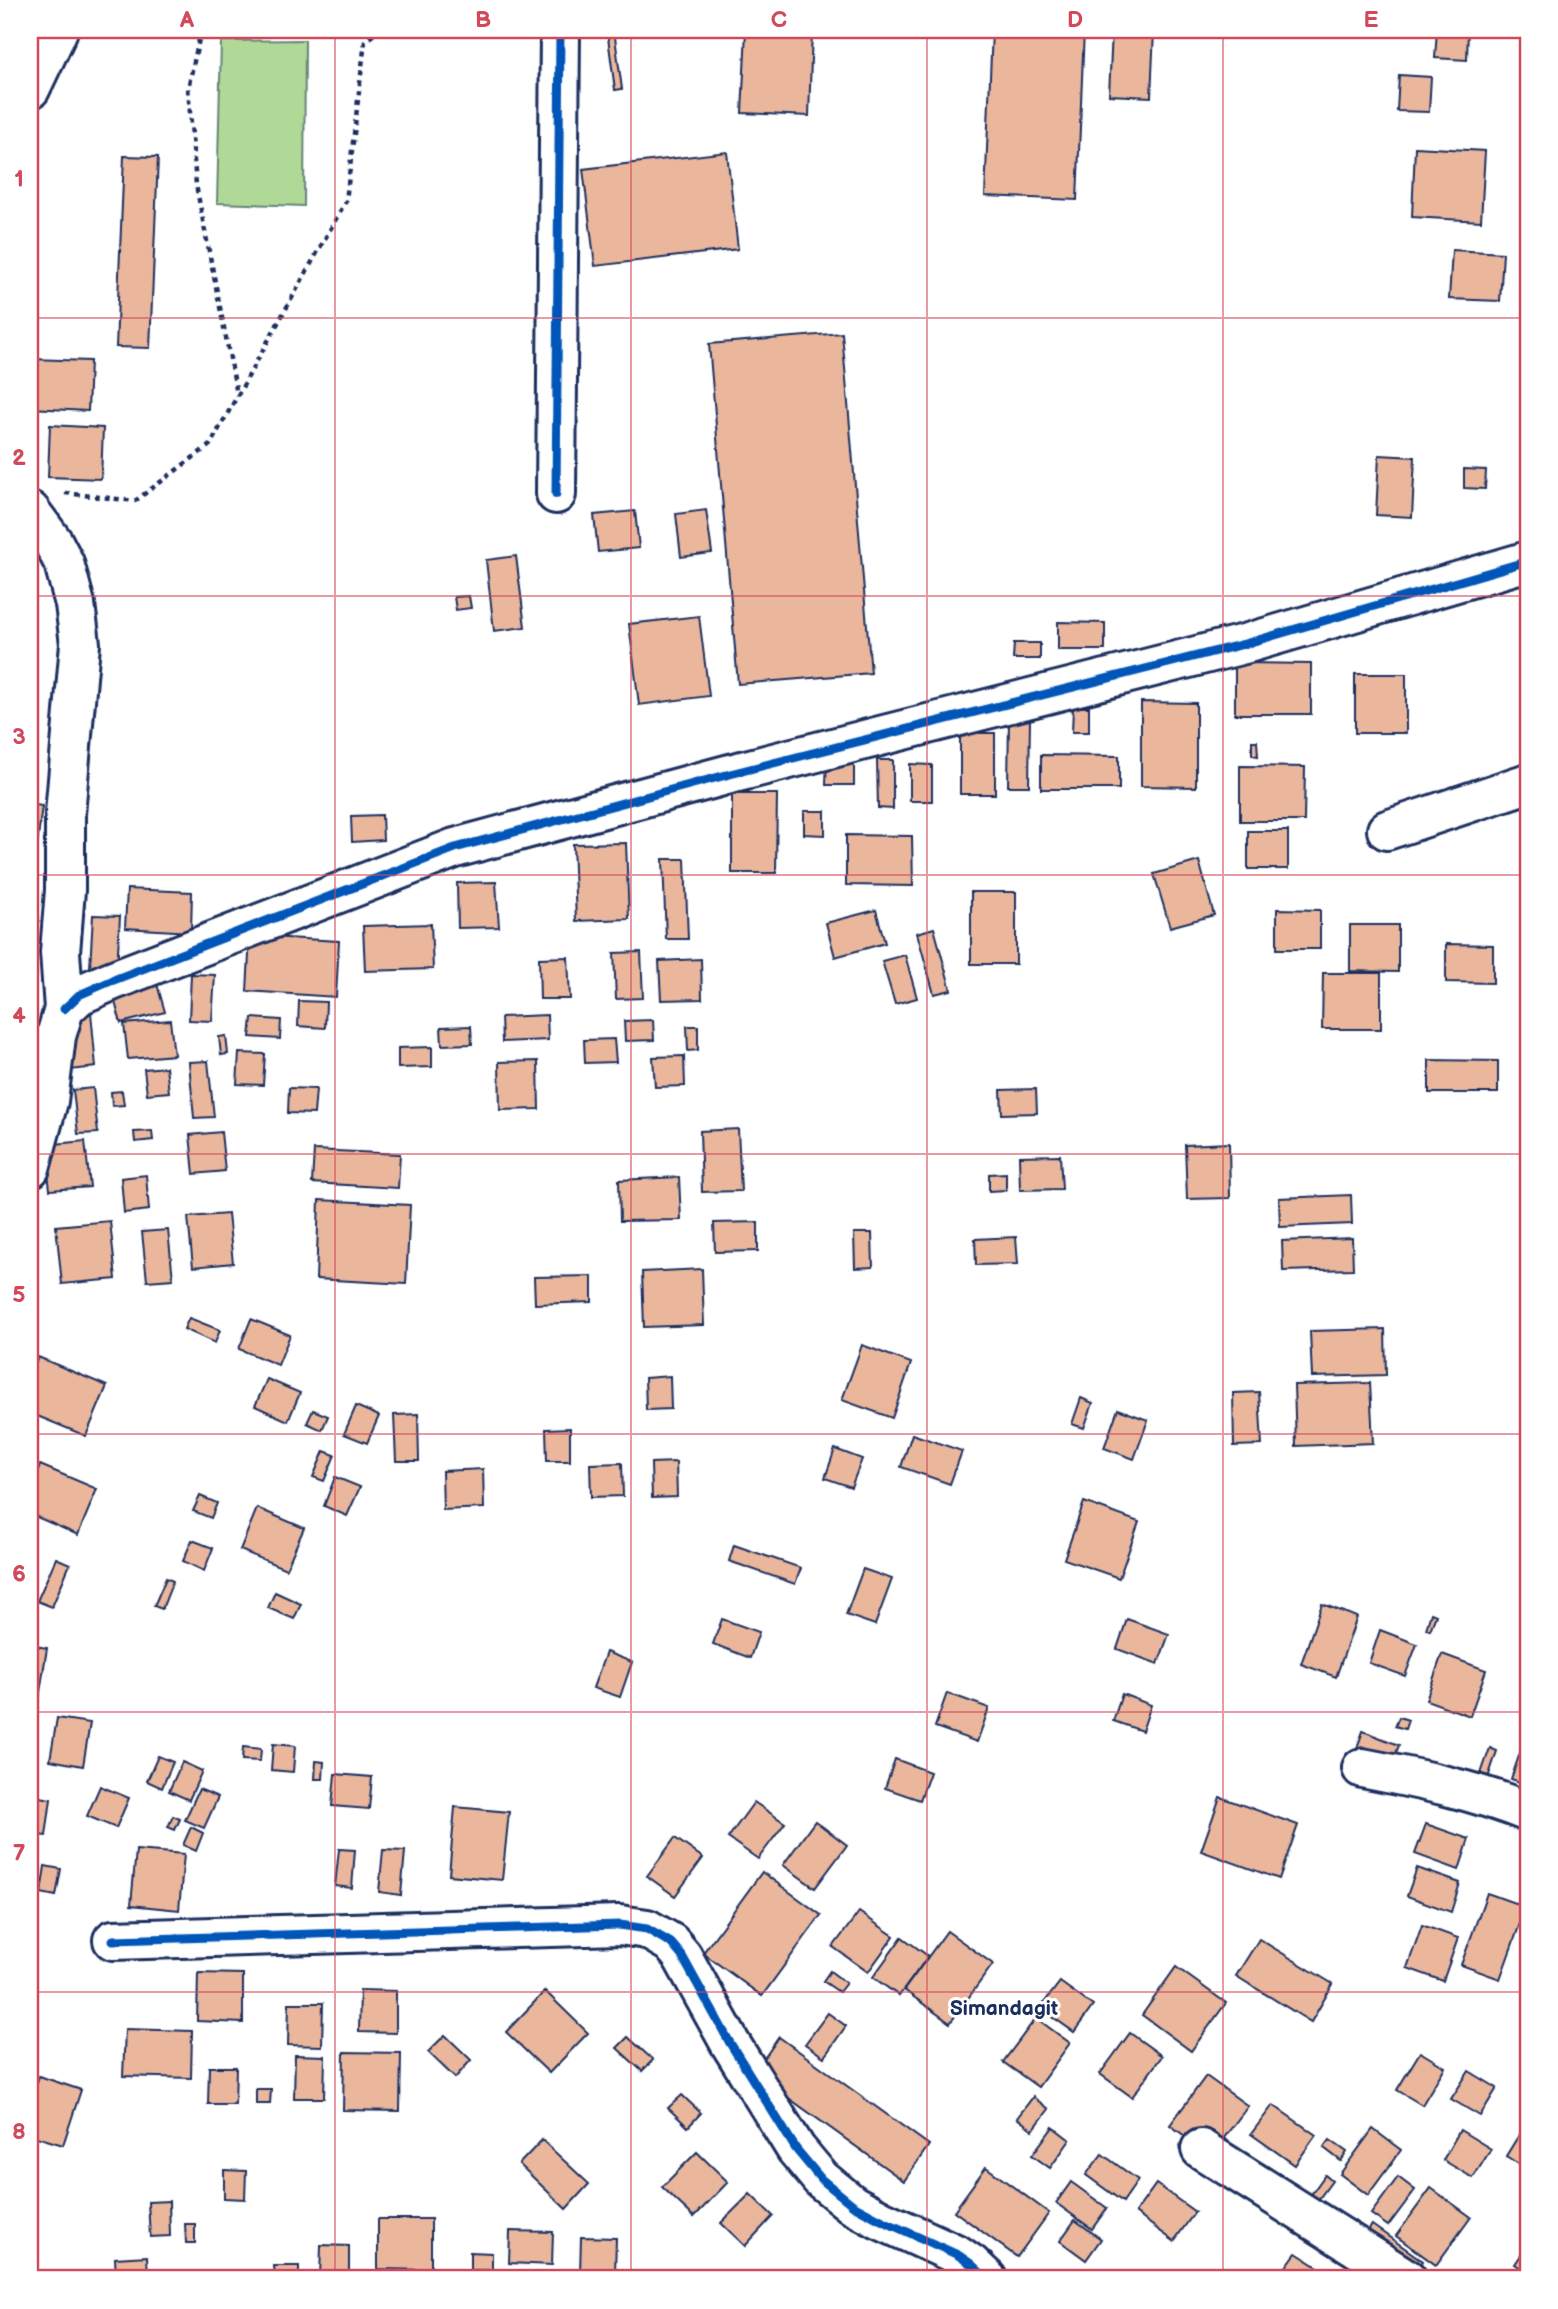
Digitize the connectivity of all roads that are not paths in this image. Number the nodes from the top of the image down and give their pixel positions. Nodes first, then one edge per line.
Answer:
1 (58, 30) edge
2 (559, 30) edge
3 (30, 89) edge
4 (555, 494) dead end
5 (43, 502) edge
6 (1528, 561) edge
7 (1528, 783) edge
8 (1387, 830) dead end
9 (64, 1009) junction
10 (30, 1168) edge
11 (1362, 1768) dead end
12 (1528, 1812) edge
13 (113, 1940) dead end
14 (1201, 2149) dead end
15 (987, 2279) edge
16 (1407, 2279) edge

1 - 3 street
2 - 4 street
5 - 9 street
6 - 9 street
7 - 8 street
9 - 10 street
11 - 12 street
13 - 15 street
14 - 16 street

